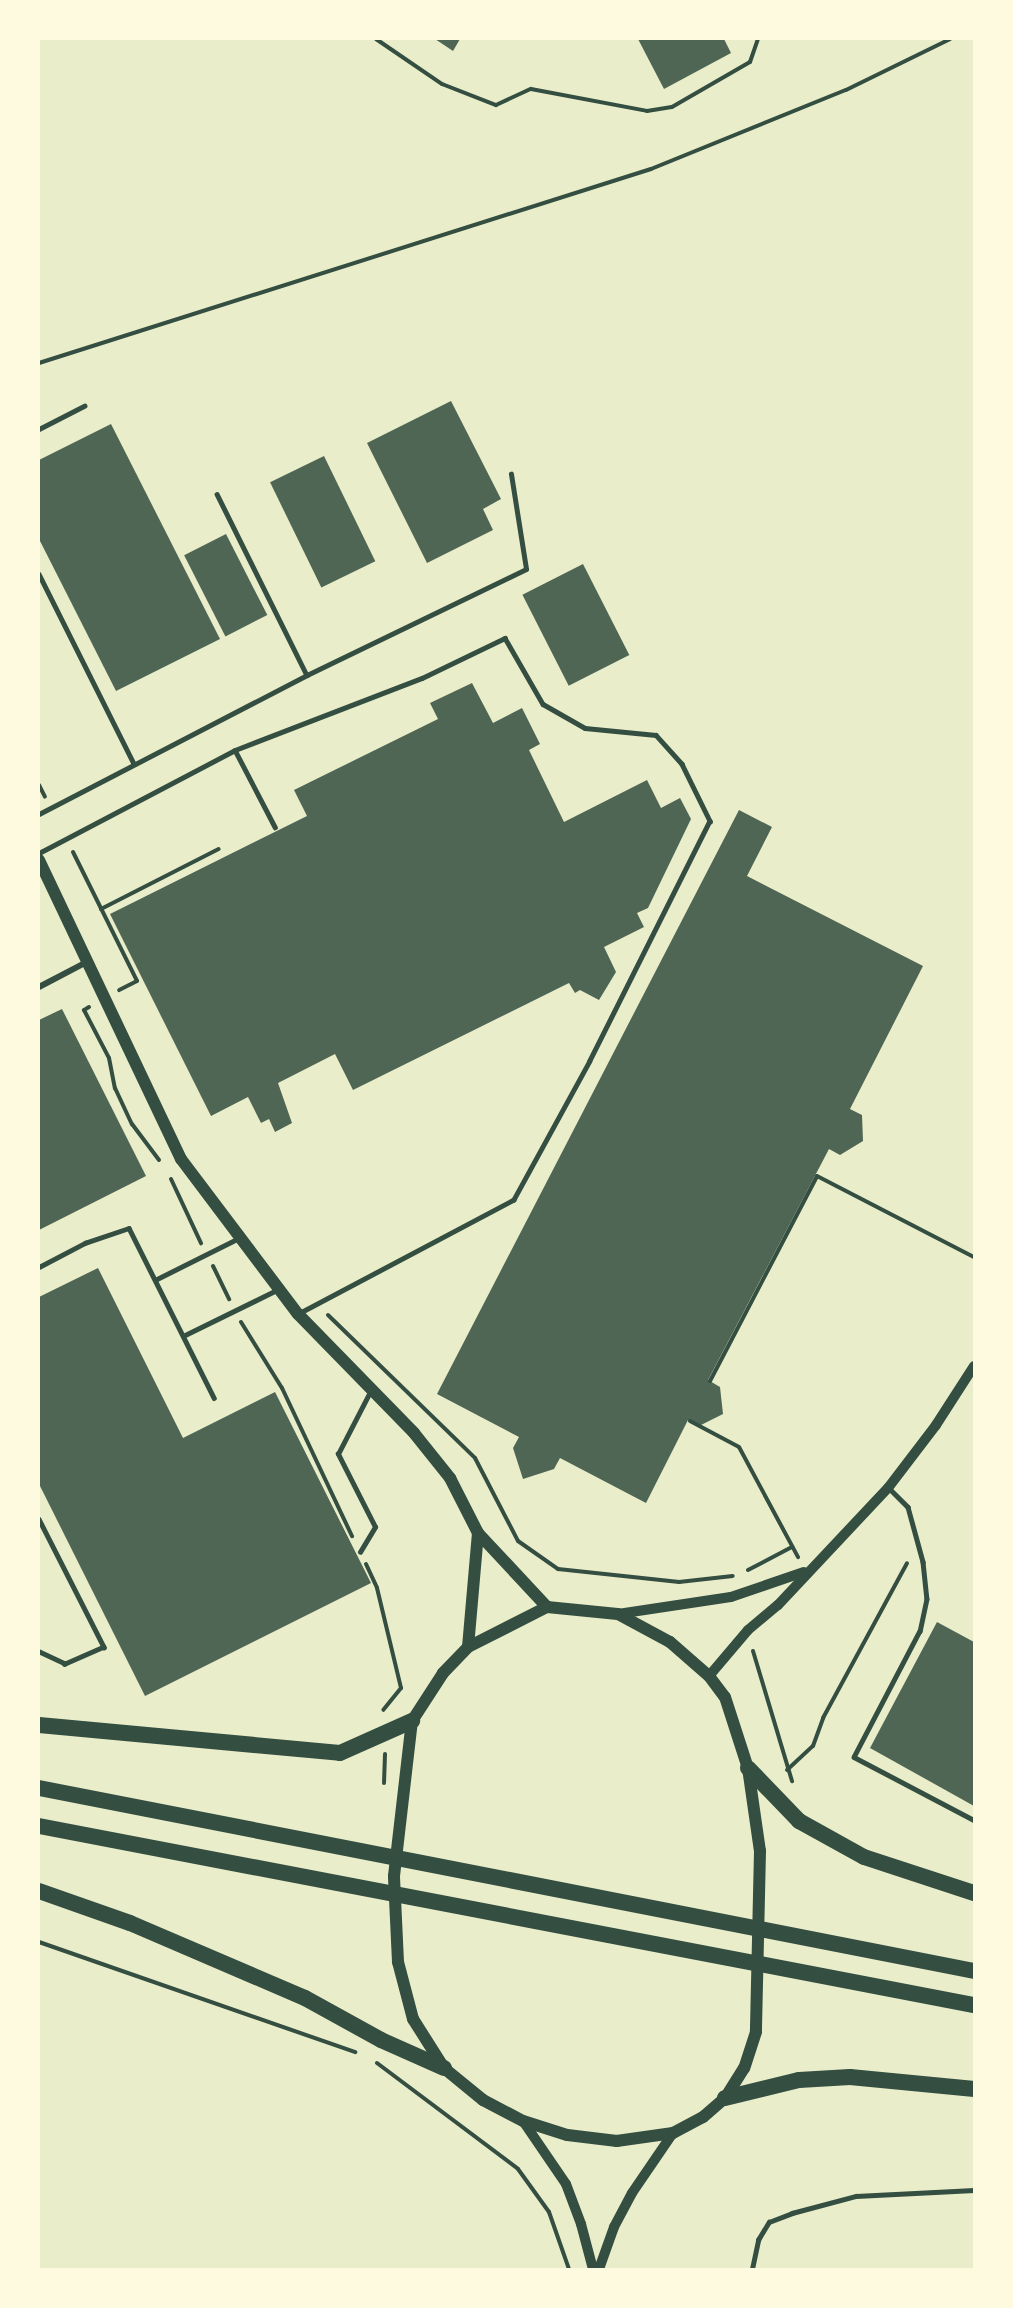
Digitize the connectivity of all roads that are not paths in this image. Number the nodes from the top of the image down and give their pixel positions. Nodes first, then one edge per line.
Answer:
1 (84, 406) dead end
2 (39, 429) edge
3 (511, 474) dead end
4 (217, 494) dead end
5 (39, 574) edge
6 (307, 675) junction
7 (235, 750) junction
8 (134, 764) junction
9 (39, 814) edge
10 (275, 827) dead end
11 (39, 853) edge
12 (39, 860) edge
13 (85, 963) junction
14 (39, 987) edge
15 (239, 1238) junction
16 (39, 1267) edge
17 (155, 1280) junction
18 (279, 1289) junction
19 (298, 1314) junction
20 (183, 1336) junction
21 (974, 1366) edge
22 (372, 1389) junction
23 (214, 1398) dead end
24 (888, 1488) junction
25 (39, 1519) edge
26 (478, 1533) junction
27 (360, 1552) road end
28 (806, 1571) junction
29 (547, 1607) junction
30 (618, 1614) junction
31 (468, 1647) junction
32 (39, 1652) edge
33 (709, 1676) junction
34 (412, 1721) junction
35 (39, 1725) edge
36 (748, 1768) junction
37 (39, 1788) edge
38 (974, 1820) edge
39 (39, 1827) edge
40 (39, 1891) edge
41 (974, 1893) edge
42 (974, 1971) edge
43 (974, 2005) edge
44 (444, 2068) junction
45 (974, 2089) edge
46 (725, 2098) junction
47 (523, 2121) junction
48 (673, 2133) junction
49 (974, 2190) edge
50 (593, 2269) edge
51 (599, 2269) edge
52 (752, 2269) edge

1 - 2 lane
3 - 6 lane
4 - 6 lane
5 - 8 lane
6 - 8 lane
7 - 10 lane
7 - 11 lane
7 - 19 lane
8 - 9 lane
12 - 13 main road
13 - 14 street
13 - 15 main road
15 - 17 lane
15 - 18 main road
16 - 17 lane
17 - 20 lane
18 - 19 main road
18 - 20 lane
19 - 22 main road
20 - 23 lane
21 - 24 street
22 - 26 main road
22 - 27 lane
24 - 28 street
24 - 38 lane
25 - 32 lane
26 - 29 main road
26 - 31 main road
28 - 30 street
28 - 33 street
29 - 30 main road
29 - 31 main road
30 - 33 main road
31 - 34 main road
33 - 36 main road
34 - 35 highway
34 - 44 main road
36 - 41 highway
36 - 46 main road
37 - 42 highway
39 - 43 highway
40 - 44 highway
44 - 47 main road
45 - 46 highway
46 - 48 main road
47 - 48 main road
47 - 50 street
48 - 51 street
49 - 52 lane

